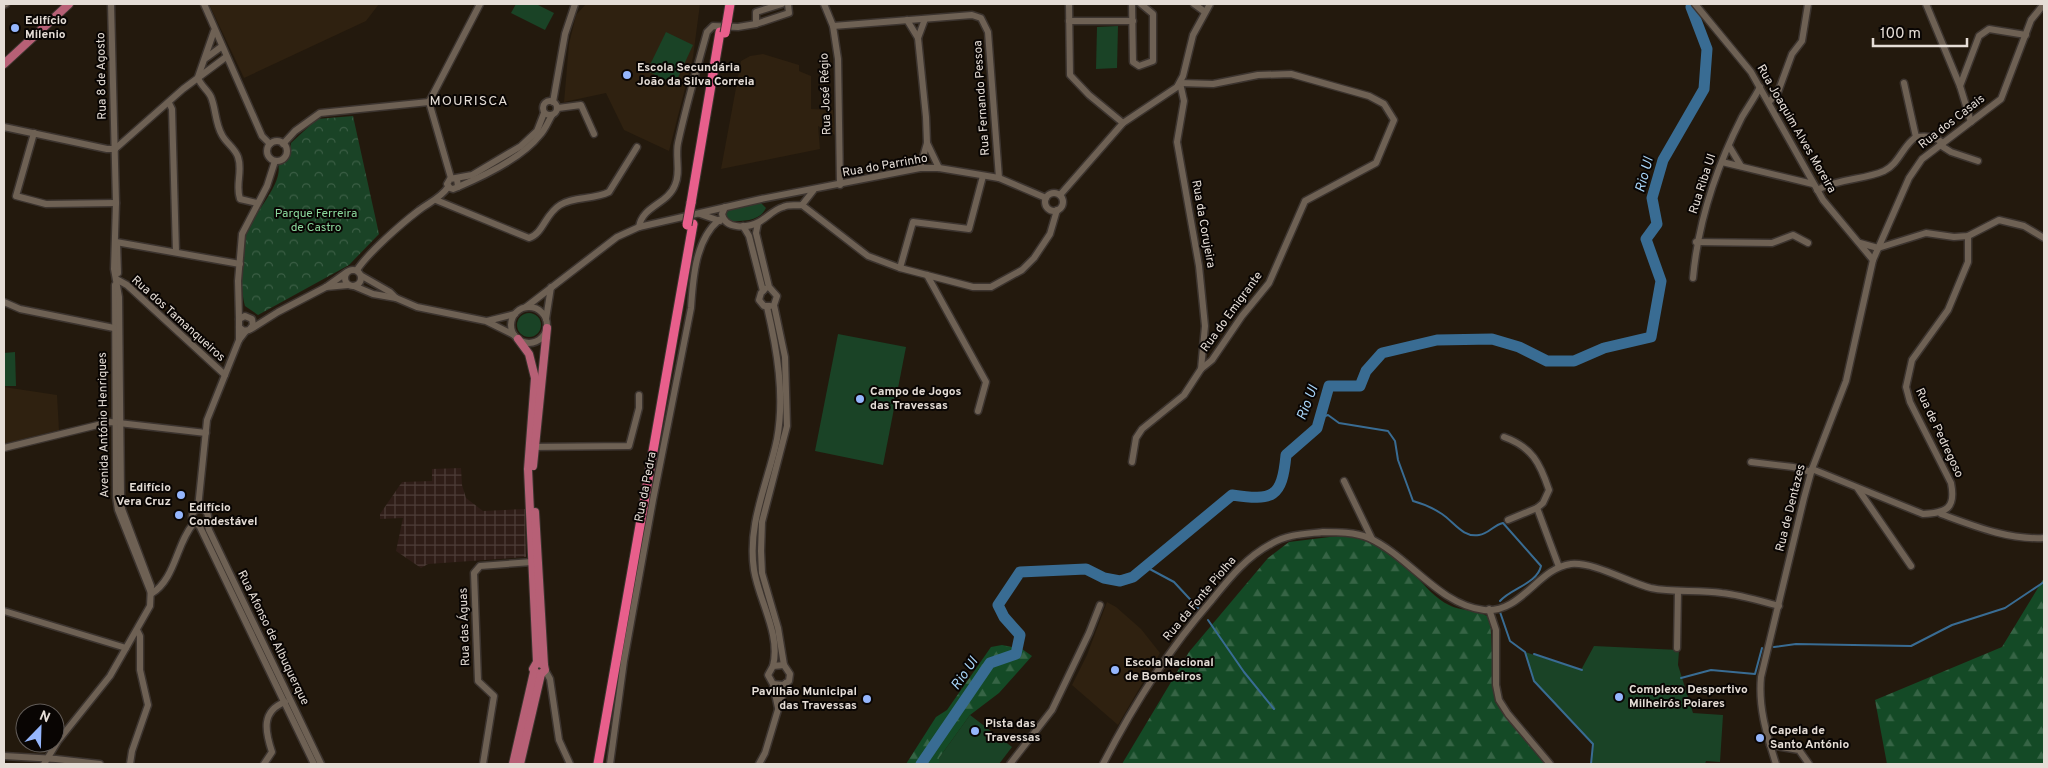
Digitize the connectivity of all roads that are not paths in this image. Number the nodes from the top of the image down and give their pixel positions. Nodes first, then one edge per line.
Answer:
1 (69, 4) edge
2 (111, 4) edge
3 (480, 4) edge
4 (575, 4) edge
5 (725, 4) edge
6 (730, 4) edge
7 (782, 4) edge
8 (788, 4) edge
9 (824, 4) edge
10 (1069, 4) edge
11 (1132, 4) edge
12 (1141, 4) edge
13 (1194, 4) edge
14 (1210, 4) edge
15 (1695, 4) edge
16 (1808, 4) edge
17 (1926, 4) edge
18 (2044, 4) edge
19 (206, 5) edge
20 (1205, 12) junction
21 (925, 19) junction
22 (908, 20) junction
23 (1069, 21) junction
24 (1133, 21) junction
25 (724, 22) junction
26 (756, 24) junction
27 (833, 26) junction
28 (214, 31) junction
29 (2026, 34) junction
30 (918, 38) junction
31 (222, 48) junction
32 (226, 57) junction
33 (205, 58) junction
34 (4, 64) edge
35 (198, 78) junction
36 (1180, 83) junction
37 (1904, 84) dead end
38 (1960, 86) junction
39 (1760, 87) junction
40 (1768, 100) junction
41 (429, 102) junction
42 (553, 102) junction
43 (169, 104) junction
44 (1751, 104) junction
45 (558, 108) junction
46 (544, 112) junction
47 (552, 115) junction
48 (1971, 122) junction
49 (1123, 124) junction
50 (4, 127) edge
51 (34, 133) junction
52 (594, 134) dead end
53 (1916, 137) junction
54 (927, 143) junction
55 (270, 144) junction
56 (283, 144) junction
57 (1942, 144) junction
58 (1729, 146) junction
59 (637, 147) dead end
60 (115, 149) junction
61 (274, 161) junction
62 (1722, 162) junction
63 (1978, 162) dead end
64 (1741, 166) junction
65 (920, 168) junction
66 (939, 168) junction
67 (983, 176) junction
68 (999, 178) junction
69 (455, 182) junction
70 (840, 185) junction
71 (1815, 187) junction
72 (447, 189) junction
73 (813, 191) junction
74 (1060, 196) junction
75 (1046, 198) junction
76 (762, 199) junction
77 (436, 200) junction
78 (116, 203) junction
79 (257, 204) junction
80 (450, 205) junction
81 (802, 206) junction
82 (725, 207) junction
83 (1057, 210) junction
84 (700, 214) junction
85 (769, 214) junction
86 (722, 221) junction
87 (758, 223) junction
88 (690, 224) junction
89 (743, 226) junction
90 (639, 227) junction
91 (1968, 236) junction
92 (2044, 238) edge
93 (116, 242) junction
94 (1696, 242) junction
95 (1808, 243) dead end
96 (1859, 243) junction
97 (1878, 248) junction
98 (176, 252) junction
99 (1874, 260) junction
100 (240, 264) junction
101 (900, 268) junction
102 (357, 270) junction
103 (347, 272) junction
104 (927, 275) junction
105 (362, 276) junction
106 (1693, 278) dead end
107 (116, 279) junction
108 (351, 286) junction
109 (552, 286) junction
110 (326, 287) junction
111 (766, 290) junction
112 (396, 298) junction
113 (4, 302) edge
114 (770, 306) junction
115 (526, 307) junction
116 (240, 309) junction
117 (515, 314) junction
118 (250, 318) junction
119 (239, 319) junction
120 (265, 320) junction
121 (486, 321) junction
122 (547, 324) junction
123 (239, 327) junction
124 (114, 328) junction
125 (249, 330) junction
126 (516, 337) junction
127 (239, 340) junction
128 (1201, 369) junction
129 (225, 375) junction
130 (639, 395) dead end
131 (978, 411) dead end
132 (117, 422) junction
133 (206, 432) junction
134 (1504, 437) dead end
135 (532, 447) junction
136 (4, 448) edge
137 (1132, 462) dead end
138 (1751, 462) dead end
139 (1811, 470) junction
140 (1344, 481) dead end
141 (1858, 488) junction
142 (198, 508) junction
143 (1537, 508) junction
144 (1940, 514) junction
145 (1508, 520) dead end
146 (207, 522) junction
147 (197, 524) junction
148 (2044, 538) edge
149 (1372, 540) junction
150 (532, 562) junction
151 (1911, 566) dead end
152 (1559, 568) junction
153 (1678, 590) junction
154 (152, 594) junction
155 (1100, 605) dead end
156 (1778, 606) junction
157 (1489, 609) junction
158 (4, 611) edge
159 (137, 630) junction
160 (126, 648) junction
161 (1677, 648) dead end
162 (784, 665) junction
163 (773, 666) junction
164 (540, 668) junction
165 (786, 683) junction
166 (773, 684) junction
167 (285, 702) junction
168 (778, 708) junction
169 (1770, 745) junction
170 (4, 756) edge
171 (45, 762) edge
172 (100, 764) edge
173 (130, 764) edge
174 (264, 764) edge
175 (314, 764) edge
176 (321, 764) edge
177 (483, 764) edge
178 (512, 764) edge
179 (520, 764) edge
180 (570, 764) edge
181 (592, 764) edge
182 (598, 764) edge
183 (610, 764) edge
184 (759, 764) edge
185 (1010, 764) edge
186 (1103, 764) edge
187 (1550, 764) edge
188 (1776, 764) edge
189 (1808, 764) edge

1 - 34 main road
2 - 60 street, Rua 8 de Agosto
3 - 41 street
4 - 42 street
5 - 25 highway
6 - 25 highway
7 - 26 street
8 - 26 street
9 - 27 street, Rua José Régio
10 - 23 street
11 - 24 street
12 - 24 street
13 - 20 street
14 - 20 street
15 - 39 street, Rua Joaquim Alves Moreira
16 - 40 street
17 - 38 street
18 - 29 street, Rua dos Casais
19 - 28 street
20 - 36 street
21 - 22 street
21 - 30 street
21 - 68 street, Rua Fernando Pessoa
22 - 27 street
22 - 30 street
23 - 24 street
23 - 49 street
25 - 88 highway
26 - 90 street
27 - 70 street, Rua José Régio
28 - 31 street
28 - 33 street
29 - 38 street
29 - 48 street, Rua dos Casais
30 - 54 street
31 - 32 street
31 - 33 street
32 - 35 street
32 - 55 street
33 - 35 street
35 - 43 street
35 - 79 street
36 - 49 street
36 - 128 street, Rua da Corujeira
36 - 128 street, Rua do Emigrante
37 - 53 street
38 - 48 street
39 - 40 street, Rua Joaquim Alves Moreira
39 - 44 street, Rua Riba Ul
40 - 44 street
40 - 71 street, Rua Joaquim Alves Moreira
41 - 56 street
41 - 69 street
42 - 45 street
42 - 46 street
43 - 60 street
43 - 98 street
44 - 58 street, Rua Riba Ul
45 - 47 street
45 - 52 street
46 - 47 street
46 - 69 street
47 - 69 street
48 - 57 street, Rua dos Casais
49 - 74 street
50 - 51 street
51 - 60 street
51 - 78 street
53 - 57 street
53 - 71 street
54 - 65 street
54 - 66 street
55 - 56 street
55 - 61 street
56 - 61 street
57 - 63 street
57 - 97 street, Rua dos Casais
58 - 62 street, Rua Riba Ul
58 - 64 street
59 - 80 street
60 - 78 street, Avenida António Henriques
61 - 79 street
62 - 64 street
62 - 94 street, Rua Riba Ul
64 - 71 street
65 - 66 street, Rua do Parrinho
65 - 70 street, Rua do Parrinho
66 - 67 street, Rua do Parrinho
67 - 68 street, Rua do Parrinho
67 - 101 street
68 - 75 street, Rua do Parrinho
69 - 72 street
70 - 73 street, Rua do Parrinho
71 - 96 street, Rua Joaquim Alves Moreira
72 - 77 street
72 - 80 street
73 - 76 street, Rua do Parrinho
73 - 81 street
74 - 75 street
74 - 83 street
75 - 83 street
76 - 82 street, Rua do Parrinho
76 - 85 street
77 - 80 street
77 - 102 street
78 - 93 street, Avenida António Henriques
79 - 100 street
81 - 85 street, Rua do Parrinho
81 - 101 street
82 - 84 street, Rua do Parrinho
82 - 86 street
83 - 104 street
84 - 86 street, Rua do Parrinho
84 - 90 street, Rua do Parrinho
85 - 87 street, Rua do Parrinho
86 - 89 street, Rua do Parrinho
86 - 183 street, Rua da Pedra
87 - 89 street, Rua do Parrinho
87 - 111 street
88 - 181 highway
88 - 182 highway
89 - 111 street
90 - 109 street, Rua do Parrinho
91 - 92 street
91 - 97 street
91 - 144 street, Rua de Pedregoso
93 - 98 street
93 - 107 street, Avenida António Henriques
94 - 95 street
94 - 106 street, Rua Riba Ul
96 - 97 street
96 - 99 street, Rua Joaquim Alves Moreira
97 - 99 street, Rua dos Casais
98 - 100 street
99 - 139 street, Rua de Dentazes
100 - 116 street
101 - 104 street
102 - 103 street
102 - 105 street
103 - 108 street
103 - 110 street
104 - 131 street
105 - 108 street
105 - 112 street
107 - 124 street, Avenida António Henriques
107 - 129 street, Rua dos Tamanqueiros
107 - 132 street, Avenida António Henriques
108 - 110 street
108 - 112 street
109 - 115 street, Rua do Parrinho
109 - 122 street
110 - 120 street
111 - 114 street
111 - 114 street
112 - 121 street
113 - 124 street
114 - 162 street
114 - 163 street
115 - 117 street
115 - 122 street
116 - 118 street
116 - 119 street
117 - 121 street
117 - 126 street
118 - 119 street
118 - 120 street
118 - 125 street
119 - 123 street
120 - 125 street
121 - 126 street
122 - 126 street
122 - 135 main road
123 - 125 street
123 - 127 street
124 - 132 street, Avenida António Henriques
125 - 127 street
126 - 135 main road
127 - 129 street
128 - 137 street, Rua do Emigrante
129 - 133 street
130 - 135 street
132 - 133 street
132 - 136 street
132 - 154 street, Avenida António Henriques
132 - 154 street, Avenida António Henriques
133 - 142 street
134 - 143 street
135 - 150 main road
135 - 164 main road
138 - 139 street
139 - 141 street
139 - 156 street, Rua de Dentazes
140 - 149 street
141 - 144 street
141 - 151 street
142 - 146 street, Rua Afonso de Albuquerque
142 - 147 street
143 - 145 street
143 - 152 street
144 - 148 street
146 - 147 street
146 - 176 street, Rua Afonso de Albuquerque
147 - 154 street
147 - 167 street, Rua Afonso de Albuquerque
149 - 157 street, Rua da Fonte Piolha
149 - 186 street, Rua da Fonte Piolha
150 - 164 main road
150 - 177 street, Rua das Águas
152 - 153 street
152 - 157 street
153 - 156 street
153 - 161 street
154 - 159 street
155 - 185 street
156 - 169 street, Rua de Dentazes
157 - 187 street
158 - 160 street
159 - 160 street
159 - 173 street
160 - 171 street
162 - 163 street
162 - 165 street
163 - 166 street
164 - 178 main road
164 - 179 main road
164 - 180 street
165 - 166 street
165 - 168 street
166 - 168 street
167 - 174 street
167 - 175 street, Rua Afonso de Albuquerque
168 - 184 street
169 - 188 street, Rua de Dentazes
169 - 189 street
170 - 171 street
171 - 172 street

